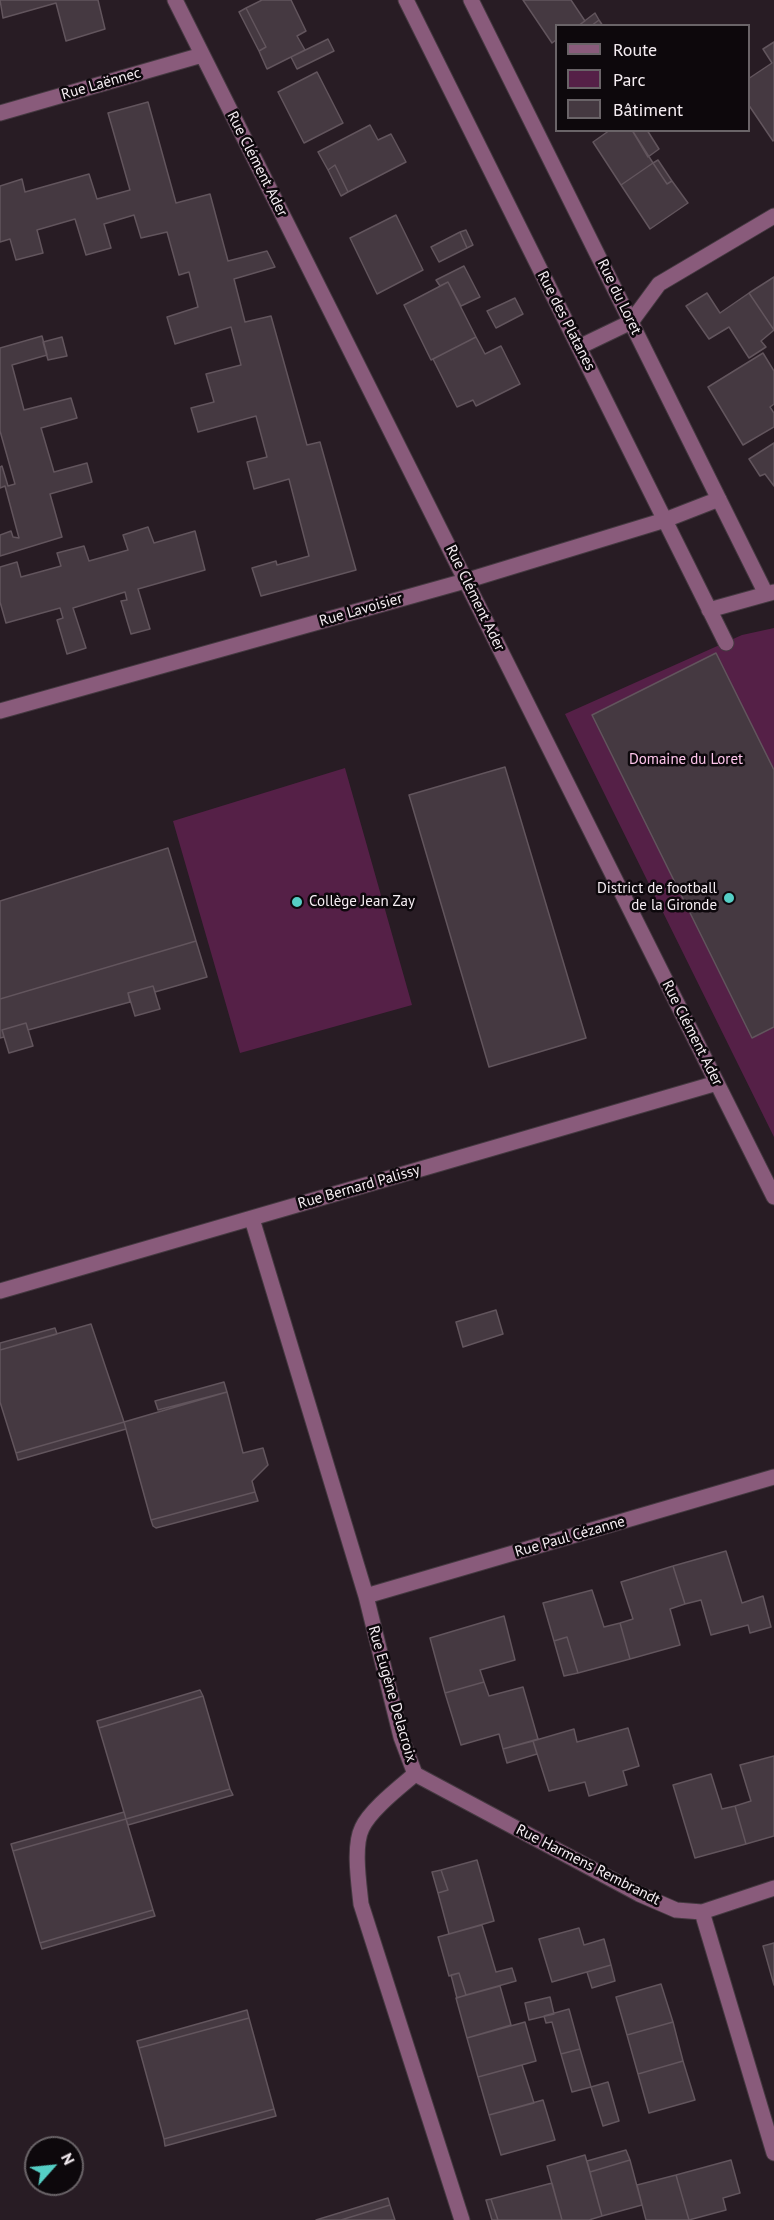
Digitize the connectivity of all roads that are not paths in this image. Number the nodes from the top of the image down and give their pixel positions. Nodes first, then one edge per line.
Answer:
1 (175, 0) edge
2 (406, 0) edge
3 (471, 0) edge
4 (202, 55) junction
5 (0, 113) edge
6 (774, 216) edge
7 (631, 322) junction
8 (579, 347) junction
9 (718, 499) junction
10 (665, 520) junction
11 (465, 581) junction
12 (770, 593) edge
13 (709, 610) junction
14 (726, 643) dead end
15 (1, 706) edge
16 (717, 1083) junction
17 (774, 1197) edge
18 (252, 1218) junction
19 (0, 1291) edge
20 (774, 1478) edge
21 (366, 1596) junction
22 (415, 1774) junction
23 (774, 1888) edge
24 (702, 1912) junction
25 (774, 2152) edge
26 (462, 2220) edge

1 - 4 street, Rue Clément Ader
2 - 8 street, Rue des Platanes
3 - 7 street, Rue du Loret
4 - 5 street, Rue Laënnec
4 - 11 street, Rue Clément Ader
6 - 7 street
7 - 8 street
7 - 9 street, Rue du Loret
8 - 10 street, Rue des Platanes
9 - 10 street, Rue Lavoisier
9 - 12 street, Rue du Loret
10 - 11 street, Rue Lavoisier
10 - 13 street, Rue des Platanes
11 - 15 street, Rue Lavoisier
11 - 16 street, Rue Clément Ader
12 - 13 street
13 - 14 street, Rue des Platanes
16 - 17 street, Rue Clément Ader
16 - 18 street, Rue Bernard Palissy
18 - 19 street, Rue Bernard Palissy
18 - 21 street, Rue Eugène Delacroix
20 - 21 street, Rue Paul Cézanne
21 - 22 street, Rue Eugène Delacroix
22 - 24 street, Rue Harmens Rembrandt
22 - 26 street, Rue Eugène Delacroix
23 - 24 street
24 - 25 street

